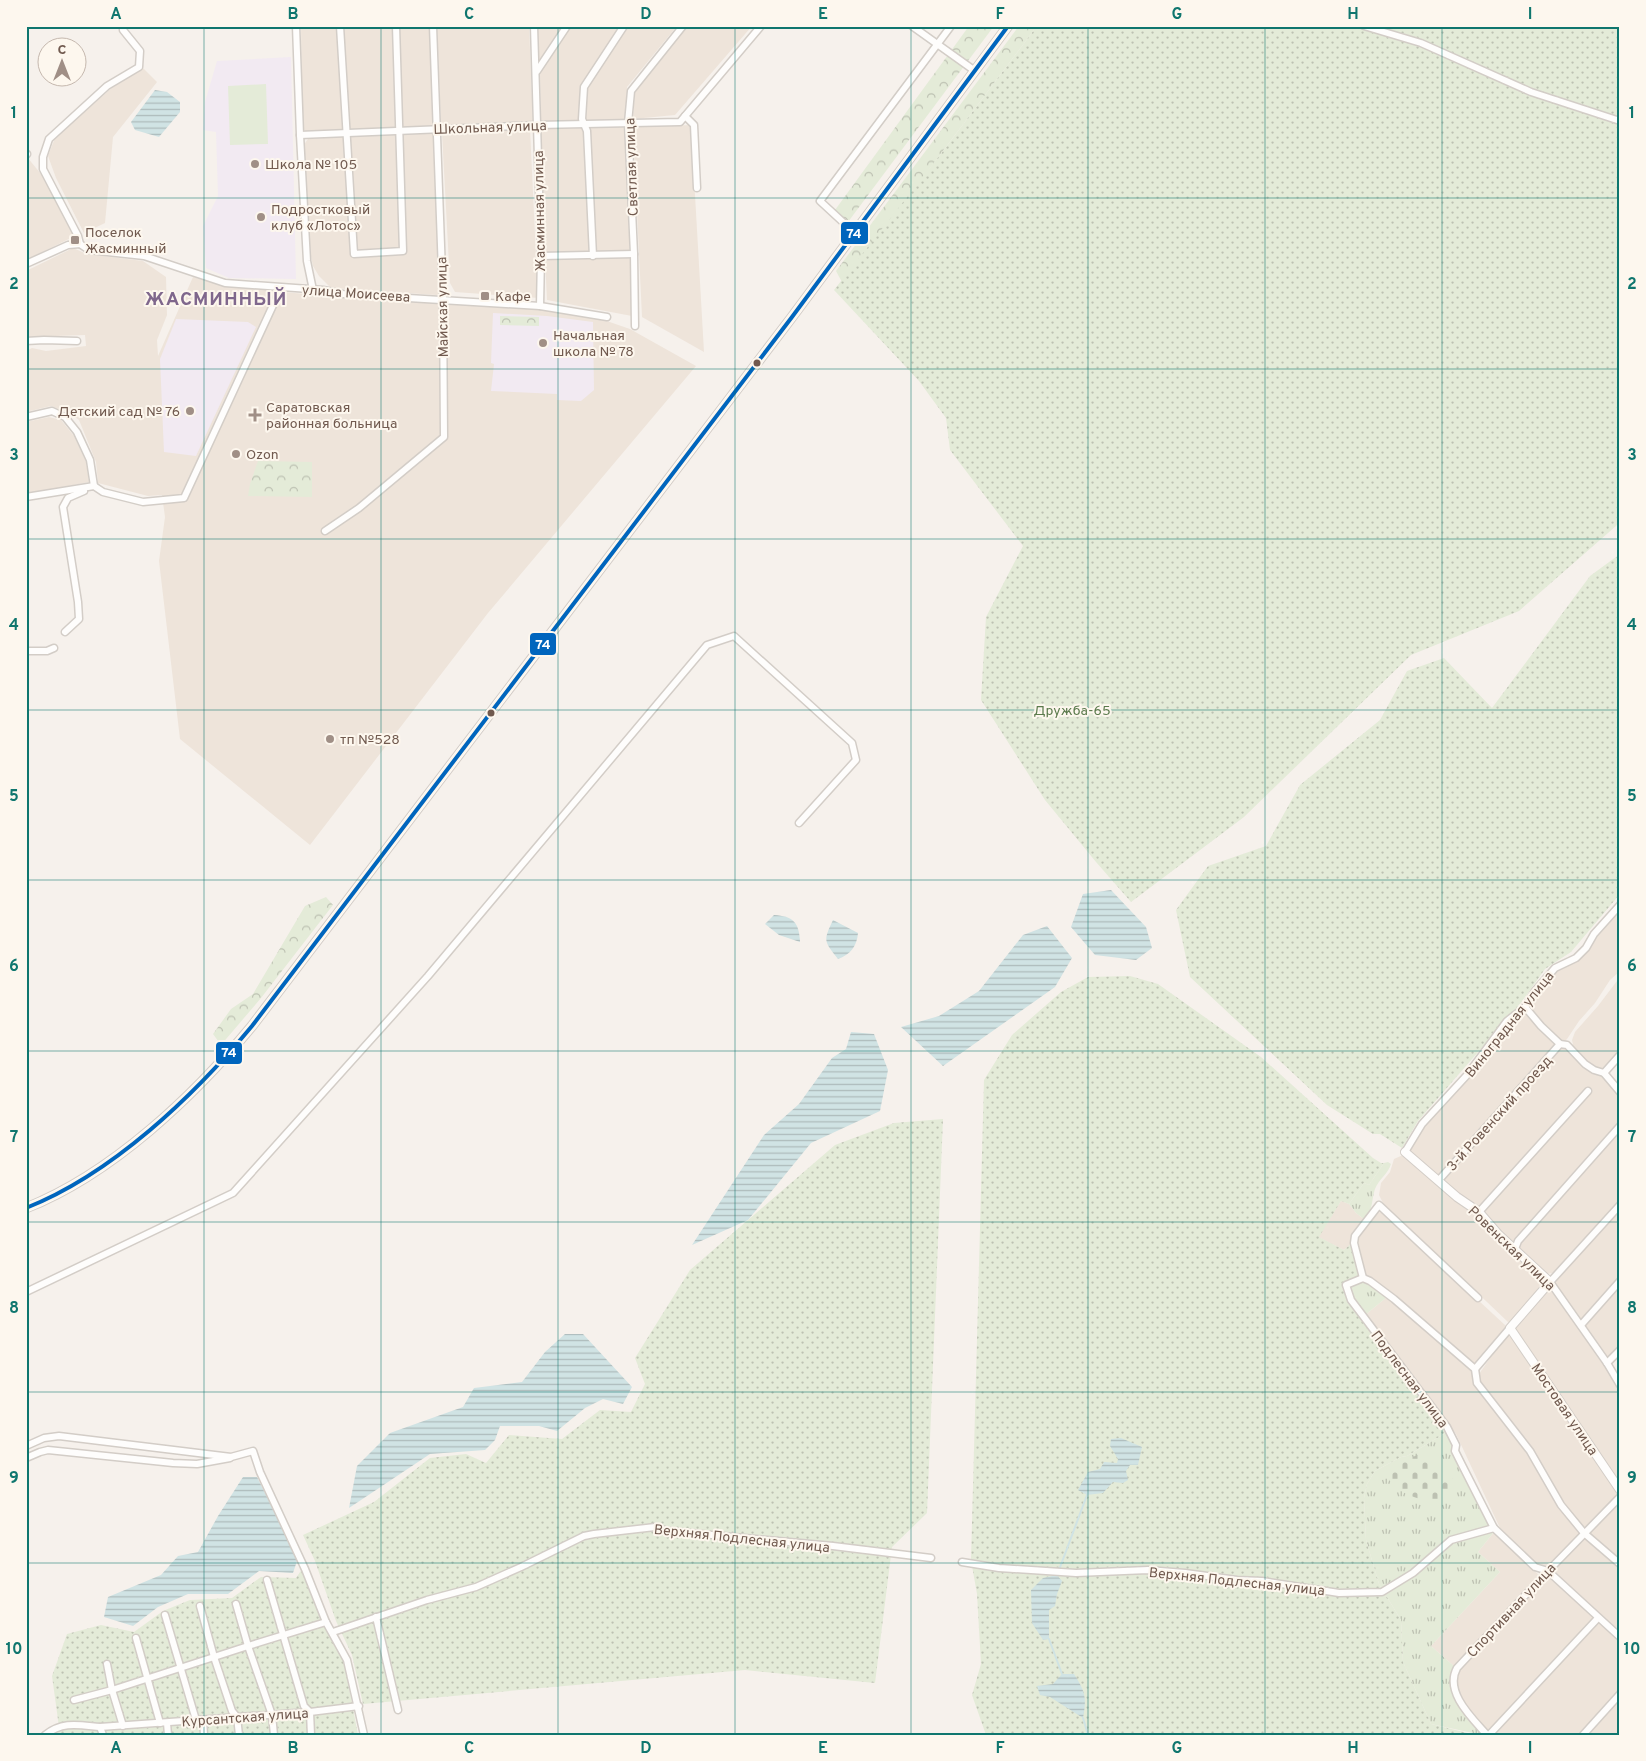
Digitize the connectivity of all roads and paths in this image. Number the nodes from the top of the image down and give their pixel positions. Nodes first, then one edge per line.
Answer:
1 (123, 26) edge
2 (296, 26) edge
3 (340, 26) edge
4 (396, 26) edge
5 (433, 26) edge
6 (534, 26) edge
7 (567, 26) edge
8 (624, 26) edge
9 (683, 26) edge
10 (761, 26) edge
11 (912, 26) edge
12 (951, 26) edge
13 (1008, 26) edge
14 (1364, 26) edge
15 (937, 45) junction
16 (536, 71) junction
17 (975, 71) junction
18 (682, 119) junction
19 (1620, 121) edge
20 (628, 123) junction
21 (584, 124) junction
22 (538, 125) junction
23 (438, 129) junction
24 (400, 131) junction
25 (346, 133) junction
26 (300, 135) junction
27 (697, 188) dead end
28 (856, 231) junction
29 (80, 244) junction
30 (634, 254) junction
31 (541, 256) junction
32 (593, 256) junction
33 (26, 264) edge
34 (281, 288) junction
35 (313, 290) junction
36 (443, 300) junction
37 (540, 306) junction
38 (607, 318) dead end
39 (635, 326) dead end
40 (26, 341) edge
41 (77, 341) dead end
42 (26, 418) edge
43 (94, 486) junction
44 (26, 497) edge
45 (325, 531) dead end
46 (65, 632) dead end
47 (54, 648) dead end
48 (26, 651) edge
49 (799, 823) dead end
50 (1620, 905) edge
51 (1525, 1007) junction
52 (1560, 1044) junction
53 (1620, 1054) edge
54 (1604, 1073) junction
55 (1588, 1091) dead end
56 (1620, 1092) edge
57 (1620, 1126) edge
58 (1404, 1152) joint
59 (1438, 1181) junction
60 (1620, 1205) edge
61 (26, 1208) edge
62 (1478, 1212) junction
63 (1515, 1249) junction
64 (1362, 1278) junction
65 (1620, 1281) edge
66 (1550, 1282) junction
67 (26, 1292) edge
68 (1478, 1298) dead end
69 (1580, 1325) junction
70 (1510, 1328) junction
71 (1620, 1350) edge
72 (1607, 1363) junction
73 (1475, 1369) junction
74 (1620, 1385) edge
75 (26, 1446) edge
76 (231, 1457) junction
77 (26, 1458) edge
78 (1620, 1490) edge
79 (1620, 1497) edge
80 (1494, 1528) junction
81 (1584, 1533) junction
82 (930, 1558) dead end
83 (962, 1562) dead end
84 (1620, 1564) edge
85 (1548, 1571) junction
86 (267, 1580) dead end
87 (236, 1604) dead end
88 (200, 1606) dead end
89 (165, 1615) dead end
90 (376, 1617) junction
91 (1598, 1618) junction
92 (326, 1622) junction
93 (333, 1632) junction
94 (283, 1636) junction
95 (1620, 1637) edge
96 (136, 1638) dead end
97 (248, 1646) junction
98 (214, 1657) junction
99 (107, 1664) dead end
100 (180, 1668) junction
101 (146, 1679) junction
102 (112, 1690) junction
103 (1620, 1694) edge
104 (74, 1700) dead end
105 (359, 1706) junction
106 (398, 1710) dead end
107 (310, 1712) junction
108 (272, 1715) junction
109 (237, 1718) junction
110 (200, 1720) junction
111 (163, 1723) junction
112 (123, 1726) junction
113 (100, 1728) junction
114 (44, 1735) edge
115 (103, 1735) edge
116 (168, 1735) edge
117 (204, 1735) edge
118 (239, 1735) edge
119 (274, 1735) edge
120 (311, 1735) edge
121 (364, 1735) edge
122 (1488, 1735) edge
123 (1583, 1735) edge

1 - 29 street
2 - 26 street
3 - 25 street
4 - 24 street
5 - 23 street, Майская улица
6 - 16 street, Жасминная улица
7 - 16 street
8 - 21 street
9 - 20 street, Светлая улица
10 - 18 street
11 - 15 street
12 - 15 street
13 - 17 main road
14 - 19 street
15 - 17 street
15 - 28 street
16 - 22 street, Жасминная улица
17 - 28 main road
18 - 20 street, Школьная улица
18 - 27 street
20 - 21 street, Школьная улица
20 - 30 street, Светлая улица
21 - 22 street, Школьная улица
21 - 32 street
22 - 23 street, Школьная улица
22 - 31 street, Жасминная улица
23 - 24 street, Школьная улица
23 - 36 street, Майская улица
24 - 25 street, Школьная улица
24 - 25 street
25 - 26 street, Школьная улица
26 - 35 street
28 - 61 main road
29 - 33 street
29 - 34 street, улица Моисеева
30 - 32 street
30 - 39 street, Светлая улица
31 - 32 street
31 - 37 street, Жасминная улица
34 - 35 street, улица Моисеева
34 - 43 street
35 - 36 street, улица Моисеева
36 - 37 street, улица Моисеева
36 - 45 street, Майская улица
37 - 38 street, улица Моисеева
40 - 41 street
42 - 43 street
43 - 44 street
43 - 46 street
47 - 48 street
49 - 67 street
50 - 51 street, Виноградная улица
51 - 52 street
51 - 58 street, Виноградная улица
52 - 54 street
52 - 59 street, 3-й Ровенский проезд
53 - 54 street
54 - 56 street
55 - 62 street
57 - 63 street
58 - 59 street, Ровенская улица
59 - 62 street, Ровенская улица
60 - 66 street
62 - 63 street, Ровенская улица
63 - 66 street, Ровенская улица
64 - 68 street
64 - 73 street
64 - 80 street, Подлесная улица
65 - 69 street
66 - 69 street, Ровенская улица
66 - 70 street
69 - 72 street, Ровенская улица
70 - 73 street
70 - 78 street, Мостовая улица
71 - 72 street
72 - 74 street, Ровенская улица
73 - 81 street
75 - 76 street
76 - 77 street
76 - 92 street
79 - 81 street, Спортивная улица
80 - 83 street, Верхняя Подлесная улица
80 - 85 street, Подлесная улица
81 - 84 street
81 - 85 street, Спортивная улица
82 - 90 street, Верхняя Подлесная улица
85 - 91 street, Подлесная улица
85 - 122 street, Спортивная улица
86 - 94 street
87 - 97 street
88 - 98 street
89 - 100 street
90 - 93 street, Верхняя Подлесная улица
90 - 106 street
91 - 95 street, Подлесная улица
91 - 122 street
92 - 93 street
92 - 94 street
93 - 105 street
94 - 97 street
94 - 107 street
96 - 101 street
97 - 98 street
97 - 108 street
98 - 100 street
98 - 109 street
99 - 102 street
100 - 101 street
100 - 110 street
101 - 102 street
101 - 111 street
102 - 104 street
102 - 112 street
103 - 123 street
105 - 107 street, Курсантская улица
105 - 121 street
107 - 108 street, Курсантская улица
107 - 120 street
108 - 109 street, Курсантская улица
108 - 119 street
109 - 110 street, Курсантская улица
109 - 118 street
110 - 111 street, Курсантская улица
110 - 117 street
111 - 112 street, Курсантская улица
111 - 116 street
112 - 113 street, Курсантская улица
113 - 114 street, Курсантская улица
113 - 115 street

